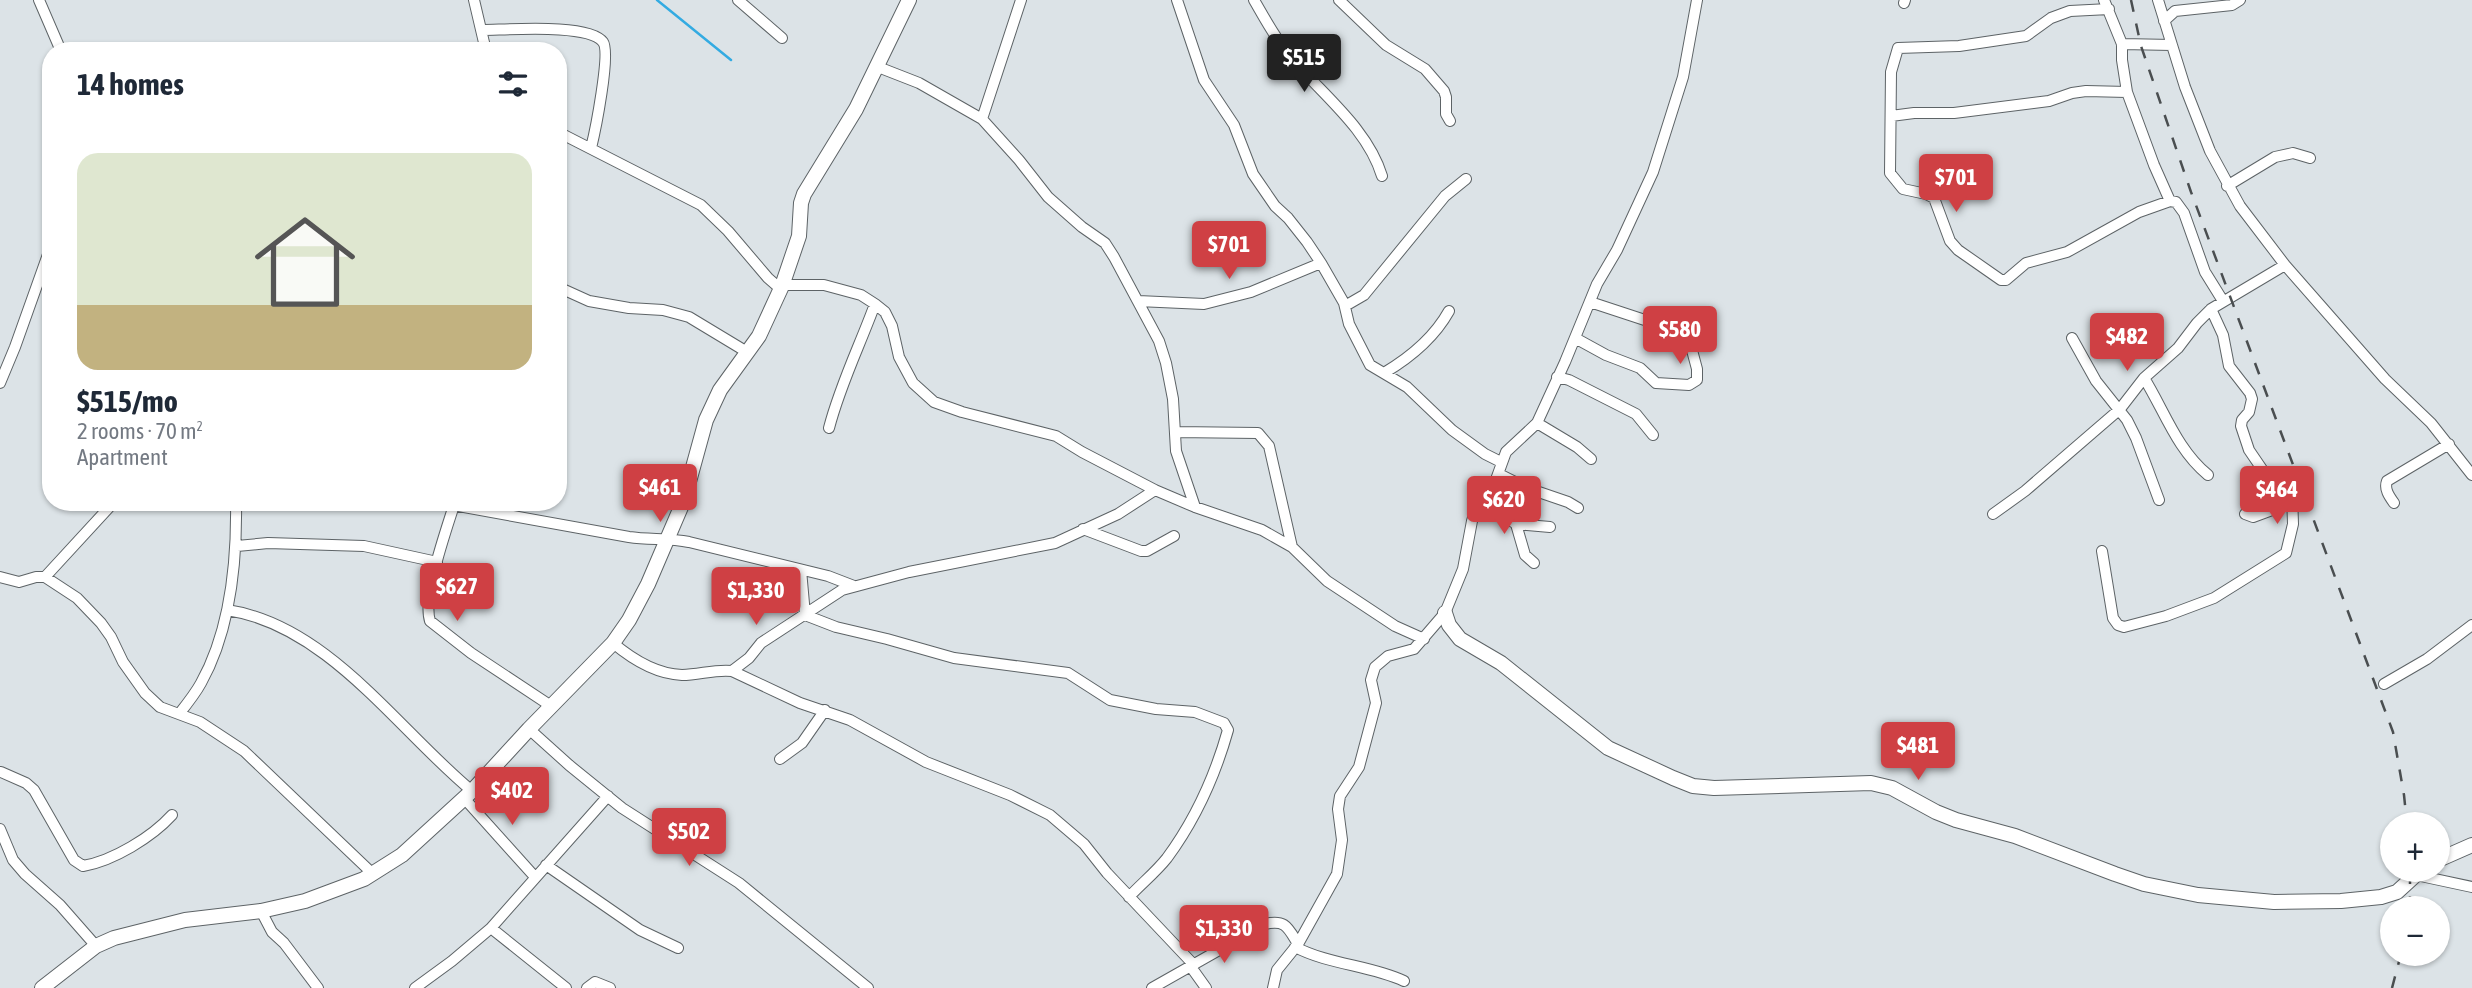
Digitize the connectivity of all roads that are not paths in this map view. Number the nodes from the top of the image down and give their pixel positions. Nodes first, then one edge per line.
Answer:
1 (39, 0) edge
2 (474, 0) edge
3 (738, 0) edge
4 (909, 0) edge
5 (1021, 0) edge
6 (1177, 0) edge
7 (1254, 0) edge
8 (1339, 0) edge
9 (1697, 0) edge
10 (2158, 0) edge
11 (2240, 0) edge
12 (2107, 5) edge
13 (2164, 21) junction
14 (482, 30) junction
15 (782, 37) dead end
16 (57, 42) edge
17 (484, 42) edge
18 (2122, 44) junction
19 (2172, 45) junction
20 (878, 67) junction
21 (2127, 92) junction
22 (1891, 116) junction
23 (982, 119) junction
24 (1450, 121) dead end
25 (567, 136) edge
26 (592, 148) junction
27 (2310, 158) dead end
28 (1382, 176) dead end
29 (1466, 179) dead end
30 (2227, 186) junction
31 (2170, 201) junction
32 (1321, 264) junction
33 (2285, 265) junction
34 (42, 271) edge
35 (782, 286) junction
36 (567, 291) edge
37 (1138, 301) junction
38 (2223, 301) junction
39 (1590, 302) junction
40 (875, 304) junction
41 (1345, 306) junction
42 (2211, 309) junction
43 (1449, 311) dead end
44 (1575, 338) junction
45 (2072, 338) dead end
46 (747, 352) junction
47 (1384, 373) junction
48 (1557, 377) junction
49 (2144, 378) junction
50 (0, 383) edge
51 (2120, 409) junction
52 (1536, 423) junction
53 (830, 428) dead end
54 (1175, 432) junction
55 (1653, 435) dead end
56 (2449, 444) junction
57 (1591, 459) dead end
58 (1500, 468) junction
59 (2208, 475) dead end
60 (2472, 475) edge
61 (1155, 490) junction
62 (1484, 497) junction
63 (2160, 500) dead end
64 (2294, 502) junction
65 (2394, 503) dead end
66 (1195, 507) junction
67 (1578, 508) dead end
68 (106, 511) edge
69 (236, 511) edge
70 (452, 511) edge
71 (491, 511) edge
72 (1993, 514) dead end
73 (2245, 514) dead end
74 (1516, 524) junction
75 (1550, 527) dead end
76 (1083, 529) junction
77 (1174, 537) dead end
78 (668, 538) junction
79 (237, 546) junction
80 (1292, 547) junction
81 (2102, 551) dead end
82 (437, 562) junction
83 (1534, 563) dead end
84 (801, 570) junction
85 (0, 577) edge
86 (45, 577) junction
87 (854, 586) junction
88 (227, 610) junction
89 (1445, 613) junction
90 (805, 615) junction
91 (2472, 625) edge
92 (1424, 639) junction
93 (613, 643) junction
94 (732, 671) junction
95 (2384, 684) dead end
96 (551, 706) junction
97 (825, 710) junction
98 (179, 714) junction
99 (529, 729) junction
100 (780, 759) dead end
101 (0, 765) edge
102 (0, 773) edge
103 (468, 795) junction
104 (608, 796) junction
105 (173, 815) dead end
106 (0, 829) edge
107 (2472, 845) edge
108 (2450, 855) edge
109 (546, 865) junction
110 (373, 874) junction
111 (535, 877) junction
112 (2450, 881) edge
113 (2408, 882) edge
114 (2472, 887) edge
115 (1129, 897) junction
116 (261, 911) junction
117 (491, 928) junction
118 (96, 946) junction
119 (1296, 946) junction
120 (678, 948) dead end
121 (1193, 966) junction
122 (311, 977) junction
123 (1404, 981) dead end
124 (46, 986) edge
125 (862, 986) edge
126 (304, 988) edge
127 (318, 988) edge
128 (415, 988) edge
129 (566, 988) edge
130 (587, 988) edge
131 (610, 988) edge
132 (1152, 988) edge
133 (1206, 988) edge
134 (1273, 988) edge

1 - 16 street
2 - 14 street
3 - 15 street
4 - 20 street
5 - 23 street
6 - 32 street
7 - 28 street
8 - 24 street
9 - 39 street
10 - 13 street
11 - 13 street
12 - 18 street
12 - 22 street
13 - 19 street
14 - 17 street
14 - 26 street
18 - 19 street
18 - 21 street
19 - 30 street
20 - 23 street
20 - 35 street
21 - 22 street
21 - 31 street
22 - 31 street
23 - 37 street
25 - 26 street
26 - 35 street
27 - 30 street
29 - 41 street
30 - 33 street
31 - 38 street
32 - 37 street
32 - 41 street
33 - 38 street
33 - 56 street
34 - 50 street
35 - 40 street
35 - 46 street
36 - 46 street
37 - 54 street
38 - 42 street
39 - 44 street
39 - 44 street
40 - 53 street
40 - 61 street
41 - 47 street
42 - 49 street
42 - 64 street
43 - 47 street
44 - 48 street
45 - 51 street
46 - 78 street
47 - 58 street
48 - 52 street
48 - 55 street
49 - 51 street
49 - 59 street
51 - 63 street
51 - 72 street
52 - 57 street
52 - 58 street
54 - 66 street
54 - 80 street
56 - 60 street
56 - 65 street
58 - 62 street
58 - 67 street
61 - 66 street
61 - 76 street
62 - 74 street
62 - 89 street
64 - 73 street
64 - 81 street
66 - 80 street
68 - 86 street
69 - 79 street
70 - 82 street
71 - 78 street
74 - 75 street
74 - 83 street
76 - 77 street
76 - 87 street
78 - 84 street
78 - 93 street
79 - 82 street
79 - 88 street
80 - 92 street
82 - 96 street
84 - 87 street
84 - 90 street
85 - 86 street
86 - 98 street
87 - 90 street
88 - 98 street
88 - 103 street
89 - 92 street
89 - 113 street
90 - 94 street
90 - 115 street
91 - 95 street
92 - 119 street
93 - 94 street
93 - 96 street
94 - 97 street
96 - 99 street
97 - 100 street
97 - 115 street
98 - 110 street
99 - 103 street
99 - 104 street
101 - 102 street
102 - 105 street
103 - 110 street
103 - 111 street
104 - 109 street
104 - 125 street
106 - 118 street
107 - 108 street
109 - 111 street
109 - 120 street
110 - 116 street
111 - 117 street
112 - 114 street
115 - 121 street
116 - 118 street
116 - 122 street
117 - 128 street
117 - 129 street
118 - 124 street
119 - 121 street
119 - 123 street
119 - 134 street
121 - 132 street
121 - 133 street
122 - 126 street
122 - 127 street
130 - 131 street

